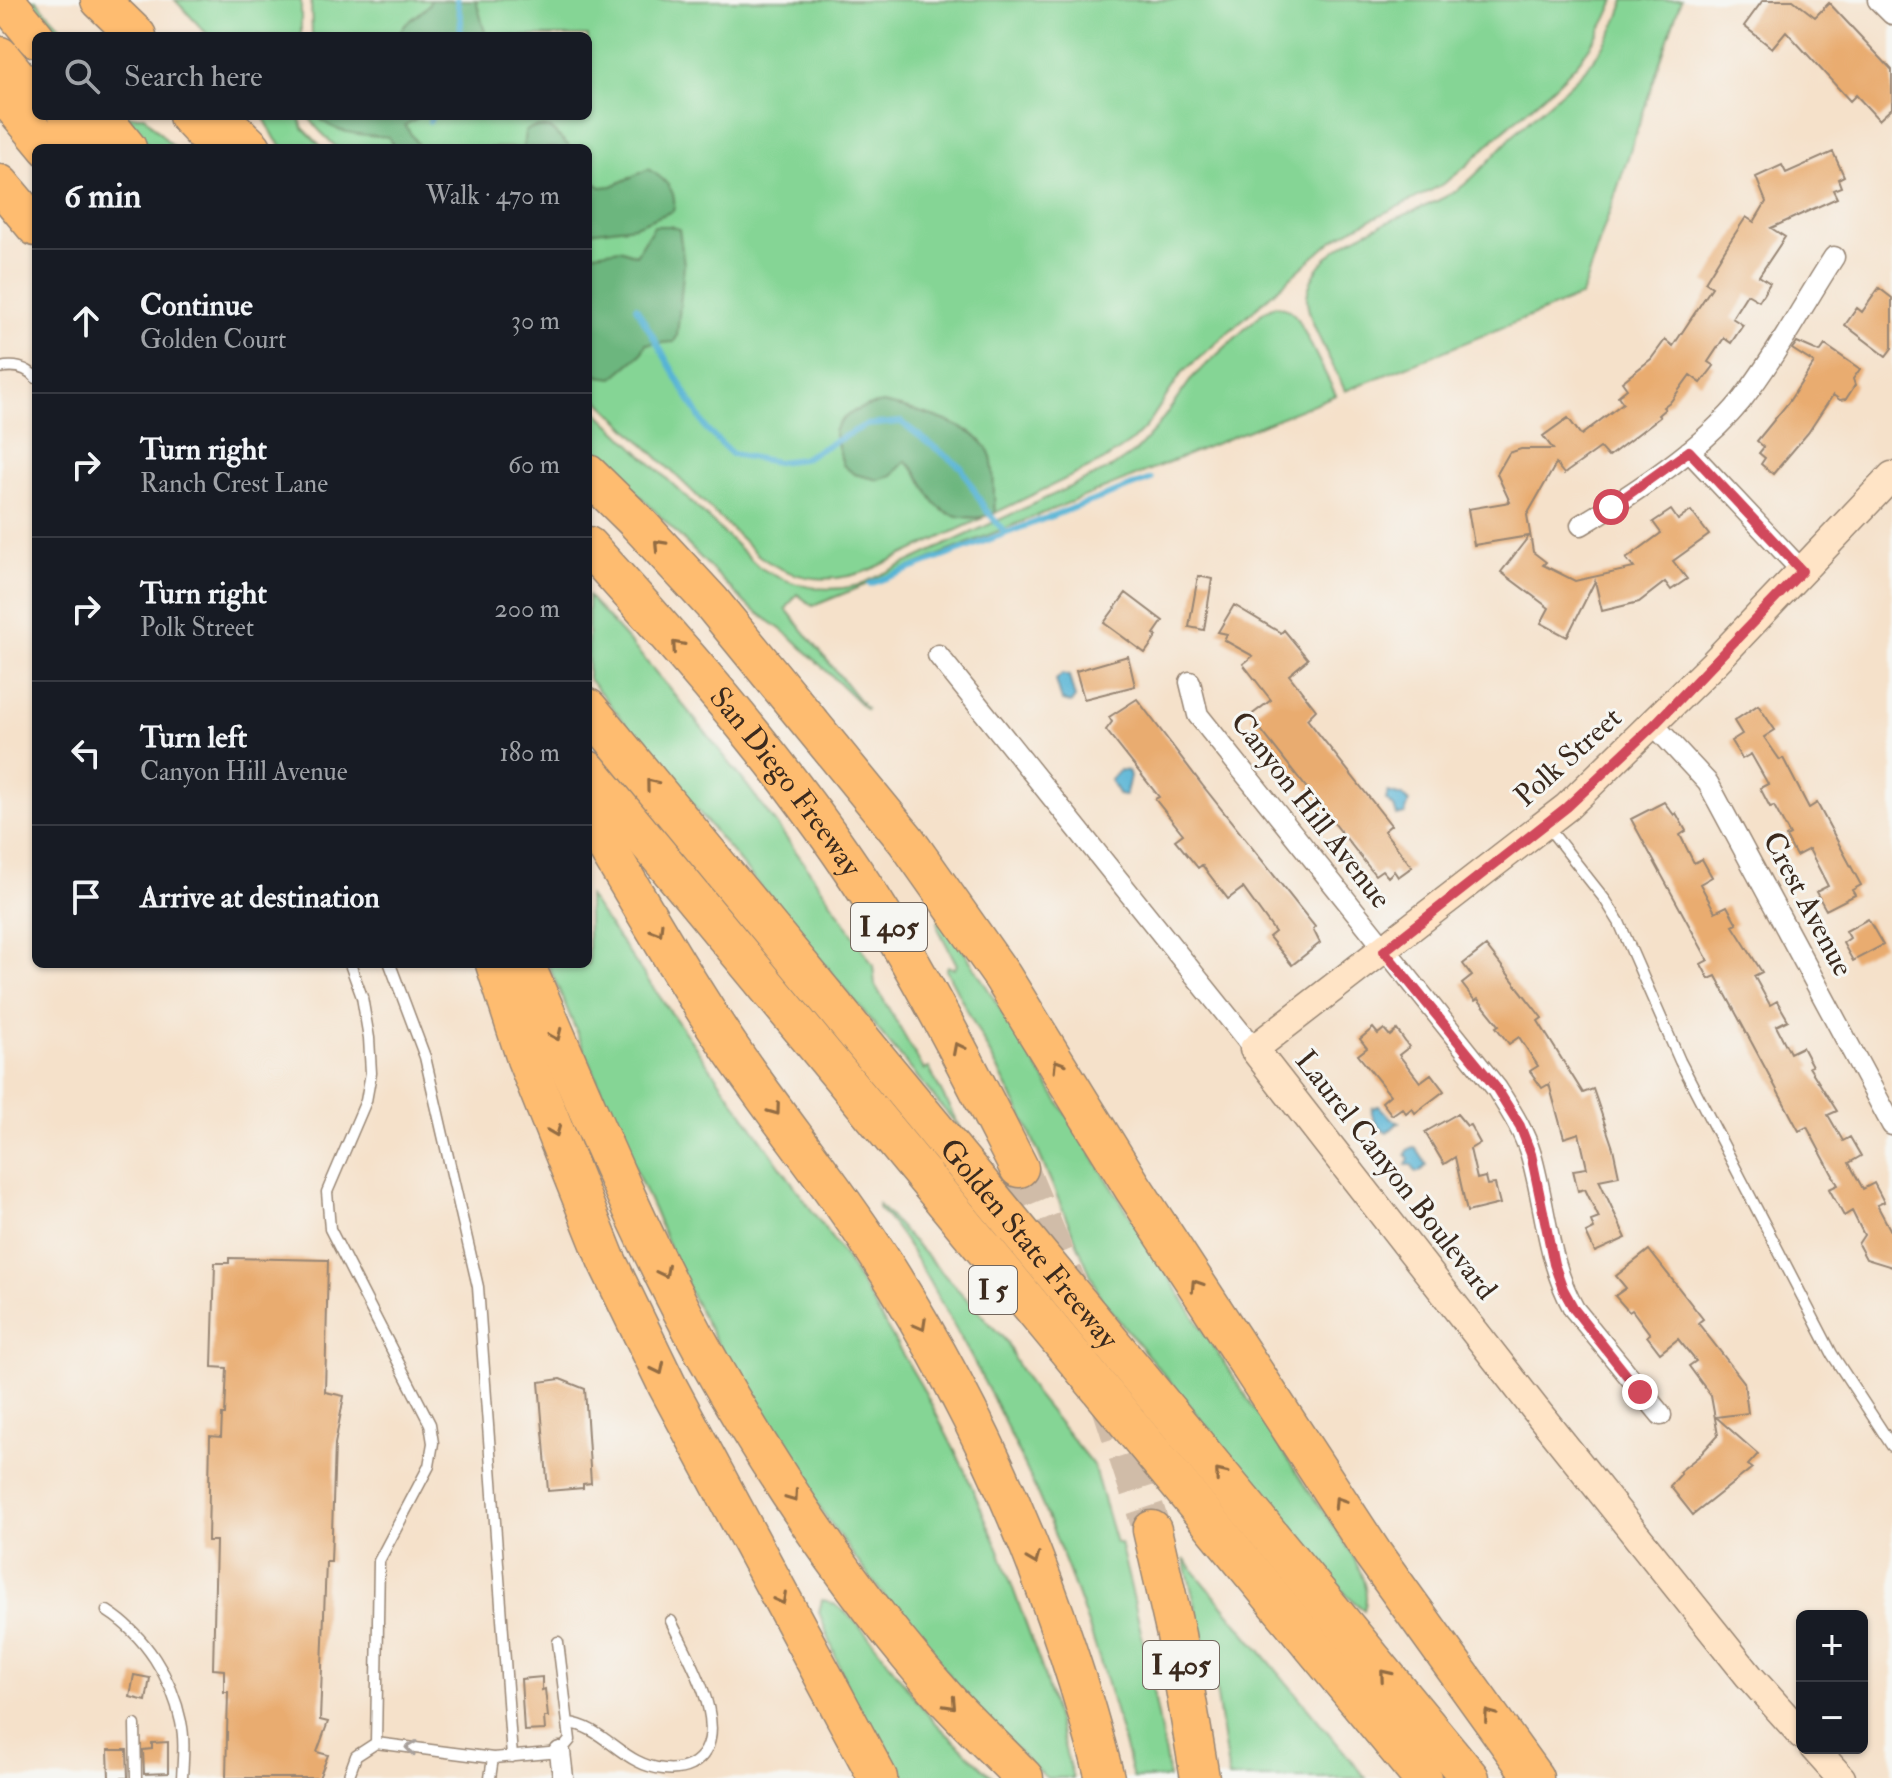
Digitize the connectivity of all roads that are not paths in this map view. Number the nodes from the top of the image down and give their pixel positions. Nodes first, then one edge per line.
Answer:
1 (5, 0) edge
2 (77, 0) edge
3 (100, 0) edge
4 (1878, 0) edge
5 (1892, 14) edge
6 (107, 32) edge
7 (133, 32) edge
8 (32, 33) edge
9 (0, 34) edge
10 (0, 56) edge
11 (32, 73) edge
12 (0, 90) edge
13 (32, 95) edge
14 (52, 120) edge
15 (71, 120) edge
16 (104, 120) edge
17 (192, 120) edge
18 (223, 120) edge
19 (45, 144) edge
20 (72, 144) edge
21 (91, 144) edge
22 (124, 144) edge
23 (214, 144) edge
24 (248, 144) edge
25 (0, 184) edge
26 (32, 222) edge
27 (1834, 257) dead end
28 (0, 368) edge
29 (32, 373) edge
30 (1689, 451) junction
31 (1892, 476) edge
32 (592, 478) edge
33 (1581, 525) dead end
34 (592, 551) edge
35 (1802, 571) junction
36 (938, 655) dead end
37 (1190, 682) dead end
38 (592, 713) edge
39 (1654, 725) junction
40 (592, 752) edge
41 (592, 775) edge
42 (592, 809) edge
43 (592, 823) edge
44 (1546, 824) junction
45 (1384, 951) junction
46 (351, 968) edge
47 (392, 968) edge
48 (496, 968) edge
49 (527, 968) edge
50 (1254, 1049) junction
51 (1891, 1122) edge
52 (1019, 1168) tunnel mouth
53 (1020, 1233) junction
54 (1661, 1415) dead end
55 (1892, 1446) edge
56 (107, 1611) dead end
57 (671, 1621) dead end
58 (558, 1642) dead end
59 (568, 1723) junction
60 (135, 1725) dead end
61 (1796, 1728) edge
62 (376, 1743) junction
63 (560, 1752) junction
64 (1819, 1754) edge
65 (512, 1757) junction
66 (493, 1758) junction
67 (136, 1778) edge
68 (182, 1778) edge
69 (348, 1778) edge
70 (490, 1778) edge
71 (563, 1778) edge
72 (878, 1778) edge
73 (1024, 1778) edge
74 (1105, 1778) edge
75 (1178, 1778) edge
76 (1200, 1778) edge
77 (1395, 1778) edge
78 (1422, 1778) edge
79 (1470, 1778) edge
80 (1534, 1778) edge
81 (1841, 1778) edge

1 - 8 highway
2 - 6 highway
3 - 7 highway
4 - 5 street
9 - 11 highway
10 - 13 highway
12 - 19 highway
14 - 20 highway
15 - 21 highway
16 - 22 highway
17 - 23 highway
18 - 24 highway
25 - 26 highway
27 - 30 street
28 - 29 lane
30 - 33 street
30 - 35 street
31 - 35 street, Polk Street
80 -> 32 highway
52 -> 34 highway, San Diego Freeway / I 405
35 - 39 street, Polk Street
36 - 50 street, Laurel Canyon Boulevard
37 - 45 street, Canyon Hill Avenue
53 -> 38 highway, Golden State Freeway / I 5
39 - 44 street, Polk Street
39 - 51 street, Crest Avenue
40 - 53 highway
41 - 78 highway
42 - 77 highway, Golden State Freeway / I 5
43 -> 74 highway
44 - 45 street, Polk Street
44 - 55 lane
45 - 50 street, Polk Street
45 - 54 street, Canyon Hill Avenue
46 - 62 lane
47 - 65 lane
48 -> 72 highway
49 -> 73 highway
50 - 61 street, Laurel Canyon Boulevard
79 -> 53 highway, Golden State Freeway / I 5
56 - 68 lane
57 - 59 lane
58 - 59 lane
59 - 63 lane
60 - 67 lane
66 -> 62 lane
62 - 69 lane
63 - 65 lane
63 - 71 street
64 - 81 street
65 - 66 lane
66 - 70 lane
75 - 76 highway, I 405

